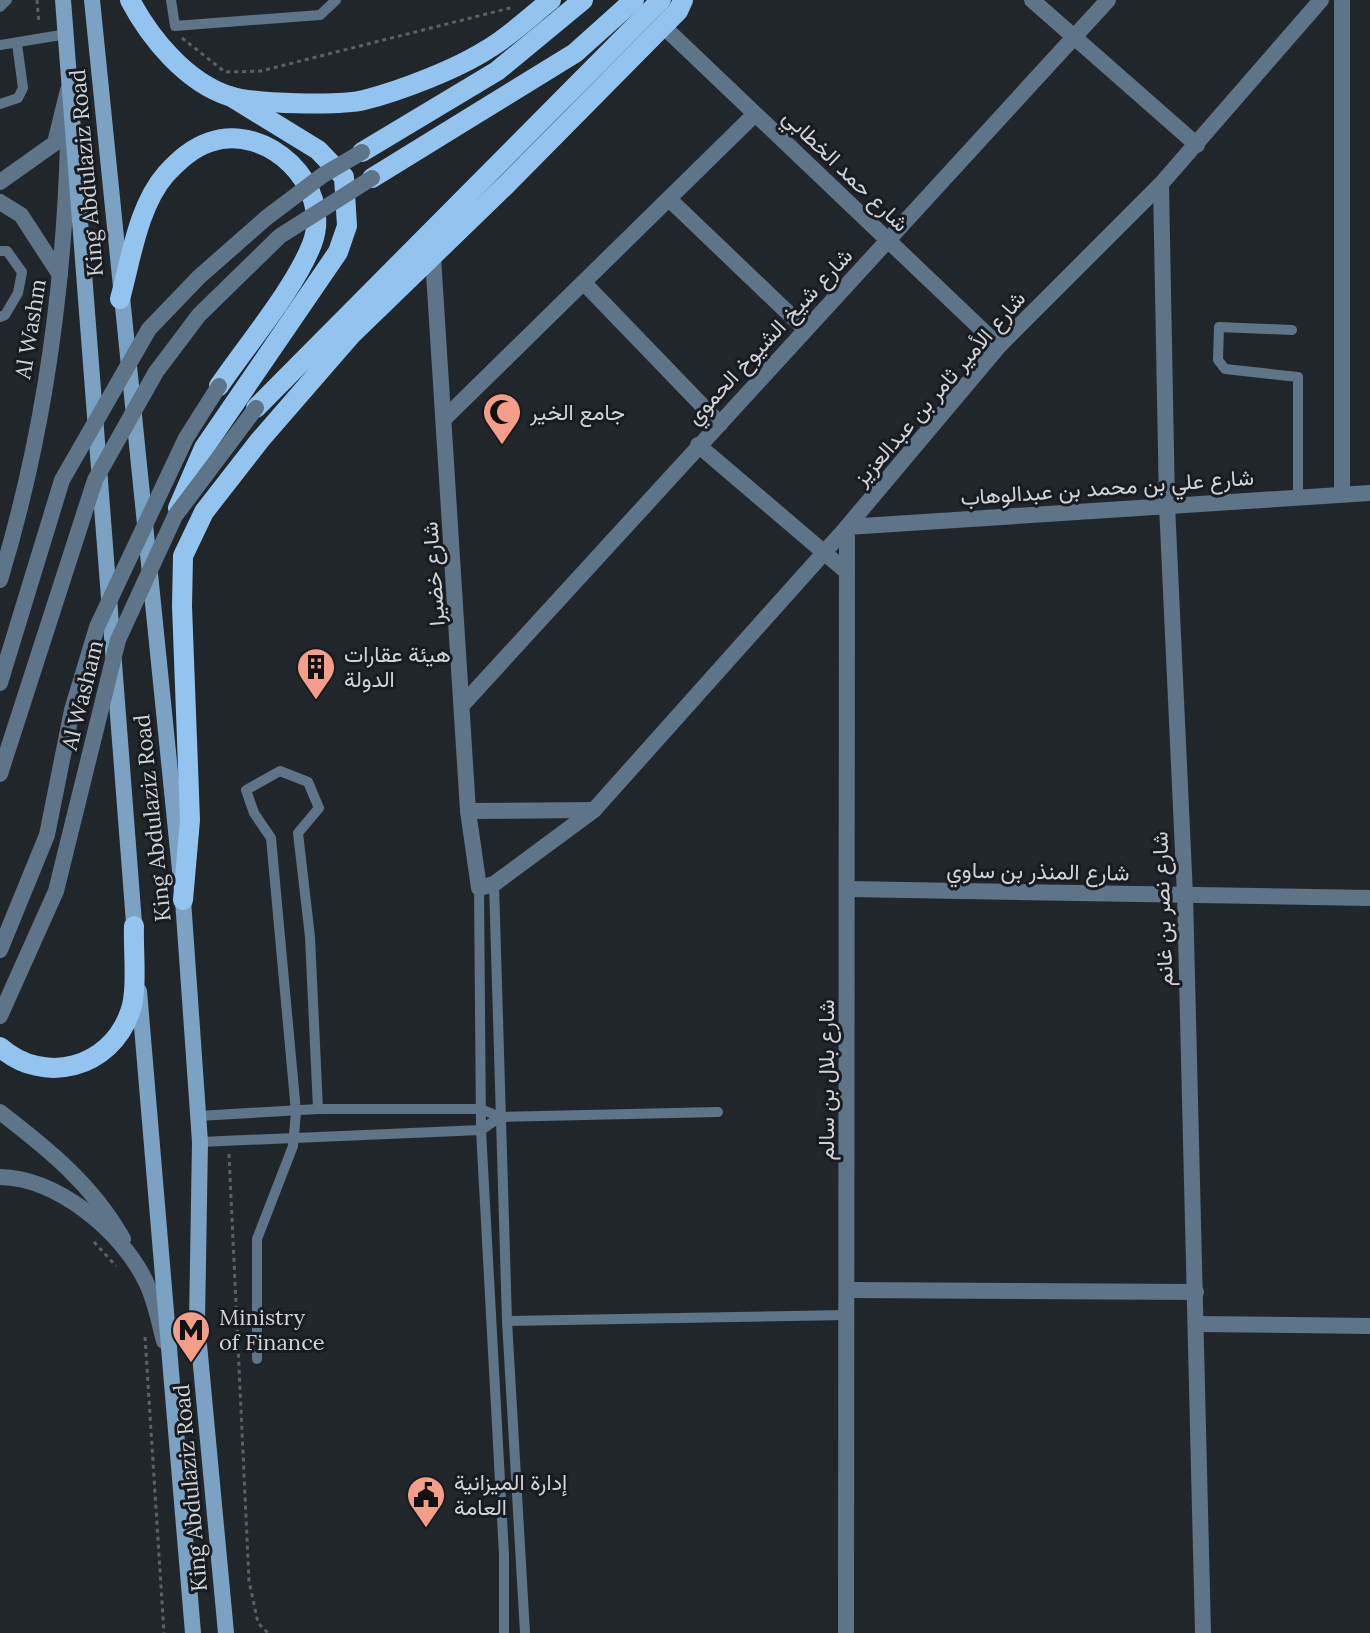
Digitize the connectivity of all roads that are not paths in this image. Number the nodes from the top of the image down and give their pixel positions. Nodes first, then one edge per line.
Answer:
1 (7, 0) edge
2 (63, 0) edge
3 (92, 0) edge
4 (130, 0) edge
5 (171, 0) edge
6 (336, 0) edge
7 (551, 0) edge
8 (583, 0) edge
9 (634, 0) edge
10 (661, 0) edge
11 (683, 0) edge
12 (1032, 0) edge
13 (1108, 0) edge
14 (1321, 0) edge
15 (1342, 0) edge
16 (0, 7) edge
17 (663, 26) junction
18 (67, 34) junction
19 (1073, 38) junction
20 (17, 44) junction
21 (0, 45) edge
22 (70, 81) junction
23 (230, 96) junction
24 (0, 103) edge
25 (755, 114) junction
26 (1197, 145) junction
27 (362, 152) joint
28 (372, 178) joint
29 (0, 182) edge
30 (1161, 184) junction
31 (669, 199) junction
32 (0, 202) edge
33 (887, 241) junction
34 (0, 251) edge
35 (433, 257) junction
36 (60, 275) junction
37 (585, 284) junction
38 (120, 299) junction
39 (0, 317) edge
40 (805, 329) junction
41 (1292, 330) dead end
42 (999, 346) junction
43 (219, 386) joint
44 (256, 408) joint
45 (444, 419) junction
46 (720, 424) junction
47 (698, 445) junction
48 (1370, 493) edge
49 (1342, 494) junction
50 (1298, 497) junction
51 (1167, 505) junction
52 (175, 516) junction
53 (847, 527) junction
54 (823, 553) junction
55 (847, 572) junction
56 (0, 580) edge
57 (0, 683) edge
58 (464, 703) junction
59 (0, 774) edge
60 (594, 810) junction
61 (468, 811) junction
62 (486, 886) junction
63 (849, 889) junction
64 (1185, 895) junction
65 (1370, 898) edge
66 (183, 900) junction
67 (134, 926) junction
68 (0, 950) edge
69 (1, 1015) edge
70 (0, 1047) edge
71 (318, 1109) junction
72 (481, 1109) junction
73 (0, 1112) edge
74 (296, 1112) junction
75 (718, 1112) dead end
76 (198, 1116) junction
77 (500, 1117) junction
78 (481, 1130) junction
79 (292, 1139) junction
80 (200, 1142) junction
81 (0, 1177) edge
82 (138, 1265) junction
83 (848, 1290) junction
84 (1196, 1292) junction
85 (847, 1315) junction
86 (507, 1321) junction
87 (1197, 1324) junction
88 (1370, 1326) edge
89 (168, 1355) junction
90 (257, 1359) dead end
91 (227, 1632) edge
92 (193, 1633) edge
93 (504, 1633) edge
94 (525, 1633) edge
95 (846, 1633) edge
96 (1203, 1633) edge

1 - 16 lane
2 - 18 main road, King Abdulaziz Road
3 - 38 main road, King Abdulaziz Road
4 - 23 main road
5 - 6 lane
7 - 23 main road
8 - 27 main road
9 - 28 main road
10 - 44 main road
11 - 17 main road
12 - 19 street
13 - 19 street, شارع شيخ الشيوخ الحموي
14 - 26 street, شارع الأمير ثامر بن عبدالعزيز
15 - 49 street
17 - 25 street, شارع حمد الخطابي
17 - 35 main road
18 - 20 lane
18 - 22 main road, King Abdulaziz Road
19 - 26 street
19 - 33 street, شارع شيخ الشيوخ الحموي
20 - 21 lane
20 - 24 lane
22 - 29 street
22 - 36 street, Al Washm
22 - 67 main road, King Abdulaziz Road
23 - 52 main road
25 - 31 street
25 - 33 street, شارع حمد الخطابي
26 - 30 street, شارع الأمير ثامر بن عبدالعزيز
27 - 57 street, bridge
28 - 59 street, bridge
30 - 42 street, شارع الأمير ثامر بن عبدالعزيز
30 - 51 street, شارع نصر بن غانم
31 - 37 street
31 - 40 street
32 - 36 street
33 - 40 street, شارع شيخ الشيوخ الحموي
33 - 42 street, شارع حمد الخطابي
34 - 39 lane
35 - 45 street, شارع خضيرا
35 - 66 main road
36 - 56 street, Al Washm
37 - 45 street
37 - 46 street
38 - 43 main road
38 - 66 main road, King Abdulaziz Road
40 - 46 street, شارع شيخ الشيوخ الحموي
41 - 50 lane
42 - 53 street, شارع الأمير ثامر بن عبدالعزيز
43 - 68 street, bridge
44 - 52 street, Al Washam, bridge
45 - 58 street, شارع خضيرا
46 - 47 street, شارع شيخ الشيوخ الحموي
47 - 54 street
47 - 58 street, شارع شيخ الشيوخ الحموي
48 - 49 street, شارع علي بن محمد بن عبدالوهاب
49 - 50 street, شارع علي بن محمد بن عبدالوهاب
50 - 51 street, شارع علي بن محمد بن عبدالوهاب
51 - 53 street, شارع علي بن محمد بن عبدالوهاب
51 - 64 street, شارع نصر بن غانم
52 - 69 street, Al Washam, bridge
53 - 54 street, شارع الأمير ثامر بن عبدالعزيز
53 - 55 street, شارع بلال بن سالم
54 - 55 street
54 - 60 street, شارع الأمير ثامر بن عبدالعزيز
55 - 63 street, شارع بلال بن سالم
58 - 61 street, شارع خضيرا
60 - 61 street
60 - 62 street, شارع الأمير ثامر بن عبدالعزيز
61 - 62 street, شارع خضيرا
62 - 72 lane
62 - 77 lane
63 - 64 street, شارع المنذر بن ساوي
63 - 83 street, شارع بلال بن سالم
64 - 65 street, شارع المنذر بن ساوي
64 - 84 street, شارع نصر بن غانم
66 - 76 main road, King Abdulaziz Road
67 - 70 main road
67 - 89 main road, King Abdulaziz Road
71 - 72 lane
71 - 74 lane
71 - 74 lane
72 - 77 lane
72 - 78 lane
73 - 82 street
74 - 76 lane
74 - 79 lane
75 - 77 lane
76 - 80 main road, King Abdulaziz Road
77 - 78 lane
77 - 86 lane
78 - 79 lane
78 - 93 lane
79 - 80 lane
79 - 90 lane
80 - 91 main road, King Abdulaziz Road
81 - 82 street
82 - 89 street
83 - 84 street
83 - 85 street, شارع بلال بن سالم
84 - 87 street, شارع نصر بن غانم
85 - 86 lane
85 - 95 street, شارع بلال بن سالم
86 - 94 lane
87 - 88 street
87 - 96 street, شارع نصر بن غانم
89 - 92 main road, King Abdulaziz Road

